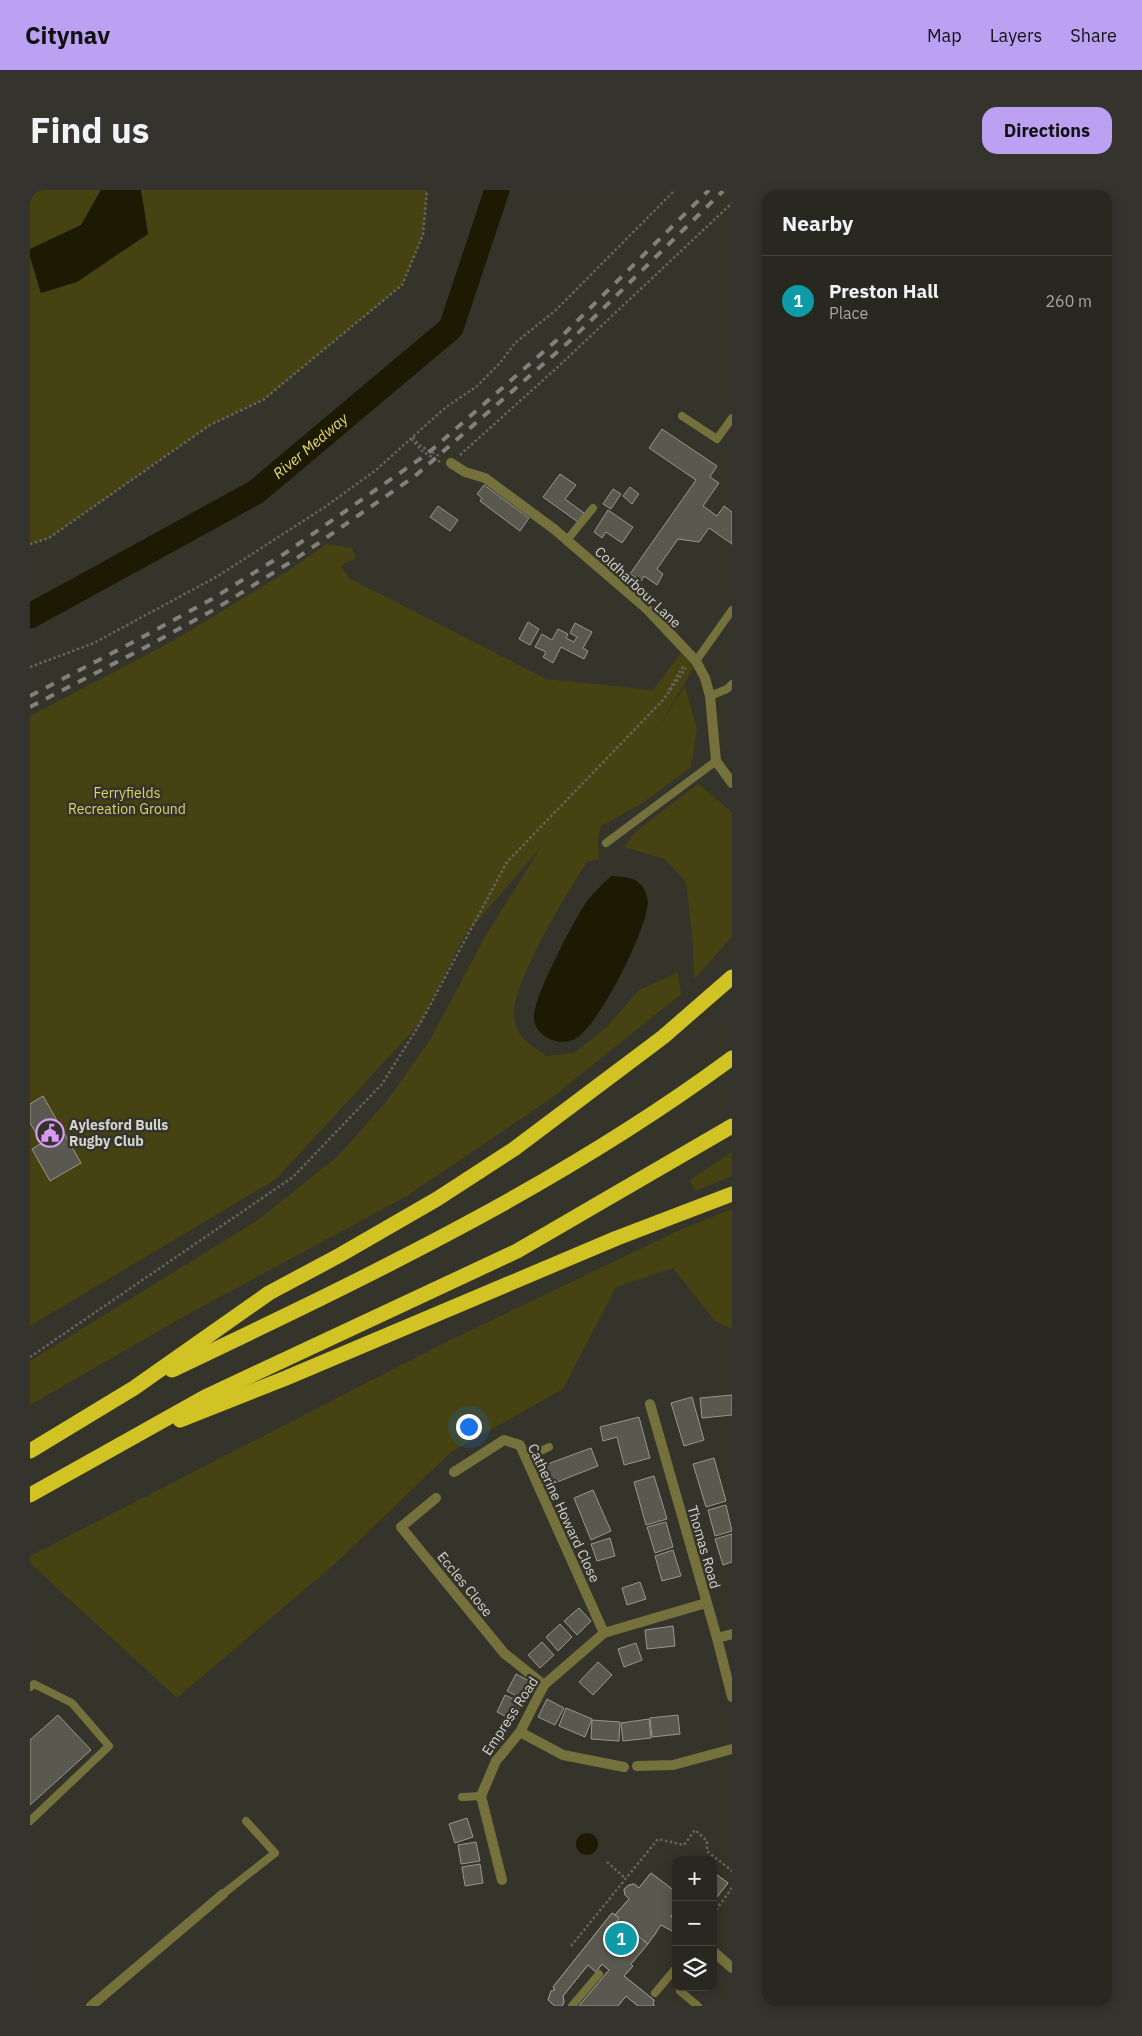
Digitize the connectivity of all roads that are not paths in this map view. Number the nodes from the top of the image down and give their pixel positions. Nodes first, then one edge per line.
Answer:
1 (682, 416) dead end
2 (732, 418) edge
3 (451, 464) road end
4 (593, 508) dead end
5 (567, 540) junction
6 (732, 610) edge
7 (693, 659) junction
8 (732, 684) edge
9 (710, 696) junction
10 (716, 761) junction
11 (732, 783) edge
12 (606, 843) dead end
13 (732, 977) edge
14 (732, 1058) edge
15 (732, 1126) edge
16 (732, 1194) edge
17 (134, 1388) junction
18 (650, 1404) dead end
19 (128, 1440) junction
20 (549, 1447) dead end
21 (30, 1451) edge
22 (526, 1458) junction
23 (454, 1472) dead end
24 (30, 1495) edge
25 (436, 1498) dead end
26 (706, 1603) junction
27 (604, 1633) junction
28 (732, 1634) edge
29 (717, 1638) junction
30 (544, 1685) junction
31 (30, 1688) edge
32 (732, 1697) edge
33 (520, 1732) junction
34 (732, 1749) edge
35 (637, 1766) dead end
36 (624, 1767) dead end
37 (481, 1796) junction
38 (462, 1797) dead end
39 (30, 1821) edge
40 (246, 1821) dead end
41 (502, 1880) dead end
42 (223, 1894) joint
43 (717, 1955) edge
44 (732, 1968) edge
45 (672, 1973) edge
46 (599, 1974) dead end
47 (680, 1991) dead end
48 (655, 1993) dead end
49 (92, 2006) edge
50 (572, 2006) edge
51 (698, 2006) edge

1 - 2 lane
3 - 5 street, Coldharbour Lane
4 - 5 lane
5 - 7 street, Coldharbour Lane
6 - 7 lane
7 - 9 street, Coldharbour Lane
8 - 9 lane
9 - 10 street, Coldharbour Lane
10 - 11 street
10 - 12 lane
13 - 17 highway
14 - 17 highway
15 - 19 highway
16 - 19 highway
17 - 21 highway
18 - 26 street, Thomas Road
19 - 24 highway
20 - 22 lane
22 - 23 street, Catherine Howard Close
22 - 27 street, Catherine Howard Close
25 - 30 street, Eccles Close
26 - 27 street, Empress Road
26 - 29 street, Thomas Road
27 - 30 street, Empress Road
28 - 29 street
29 - 32 street, Thomas Road
30 - 33 street, Empress Road
31 - 39 lane
33 - 36 street
33 - 37 street, Empress Road
34 - 35 street
37 - 38 lane
37 - 41 street
40 - 42 lane
42 - 49 street
43 - 44 street
45 - 48 lane
46 - 50 lane
47 - 51 lane

